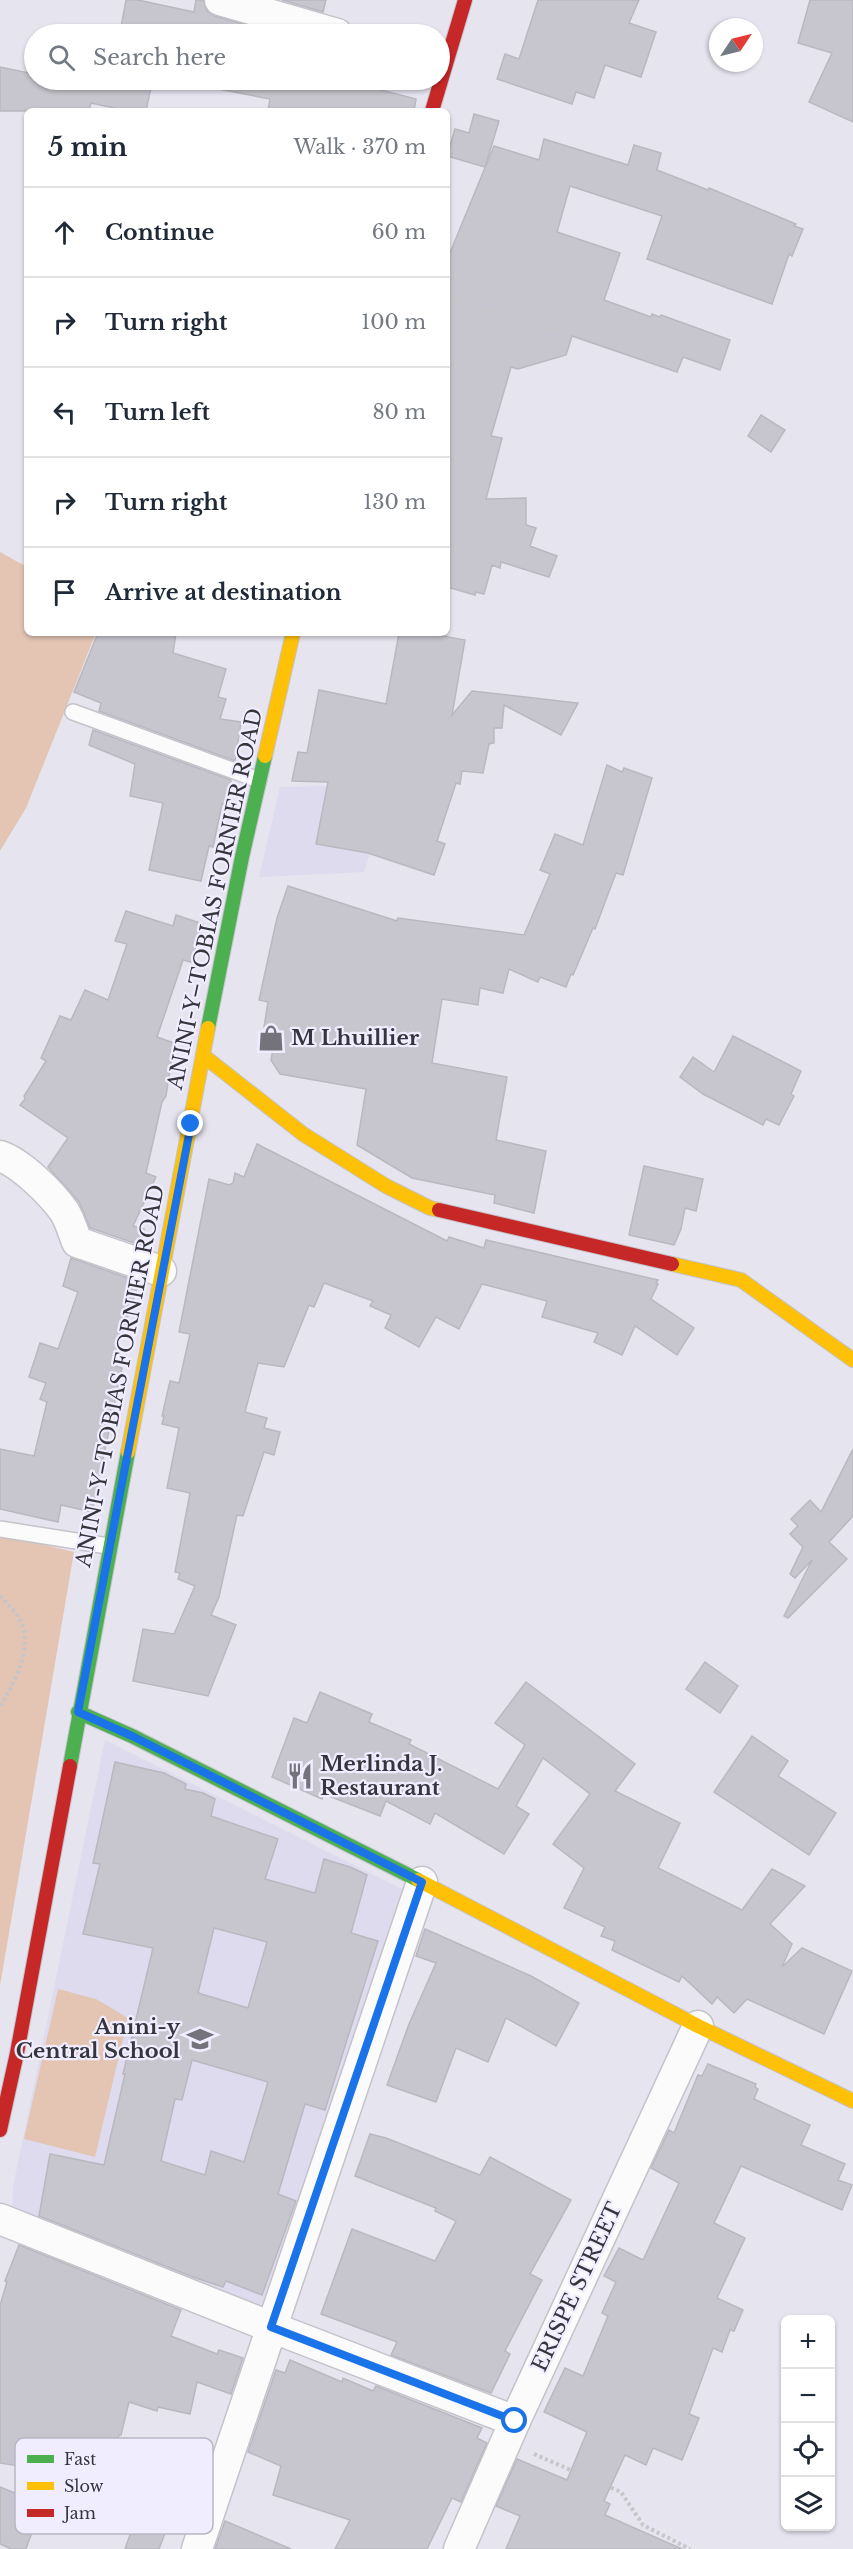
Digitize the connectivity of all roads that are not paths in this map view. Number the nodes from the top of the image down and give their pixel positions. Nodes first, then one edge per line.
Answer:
1 (220, 0) edge
2 (465, 0) edge
3 (303, 24) edge
4 (450, 43) edge
5 (437, 90) edge
6 (433, 108) edge
7 (292, 636) edge
8 (73, 712) dead end
9 (259, 780) junction
10 (205, 1057) junction
11 (0, 1156) edge
12 (161, 1271) junction
13 (853, 1359) edge
14 (0, 1529) edge
15 (108, 1546) junction
16 (78, 1712) junction
17 (422, 1882) junction
18 (698, 2026) junction
19 (0, 2049) edge
20 (17, 2053) junction
21 (853, 2101) edge
22 (0, 2130) edge
23 (0, 2219) edge
24 (271, 2327) junction
25 (511, 2432) junction
26 (213, 2501) edge
27 (202, 2534) edge
28 (197, 2549) edge
29 (459, 2549) edge

1 - 3 street
2 - 4 main road
5 - 6 main road
7 - 9 main road, ANINI-Y–TOBIAS FORNIER ROAD
8 - 9 lane
9 - 10 main road, ANINI-Y–TOBIAS FORNIER ROAD
10 - 12 main road, ANINI-Y–TOBIAS FORNIER ROAD
10 - 13 main road
11 - 12 street
12 - 15 main road, ANINI-Y–TOBIAS FORNIER ROAD
14 - 15 lane
15 - 16 main road, ANINI-Y–TOBIAS FORNIER ROAD
16 - 17 main road
16 - 20 main road, ANINI-Y–TOBIAS FORNIER ROAD
17 - 18 main road
17 - 24 street
18 - 21 main road
18 - 25 street, ERISPE STREET
19 - 20 main road
20 - 22 main road, ANINI-Y–TOBIAS FORNIER ROAD
23 - 24 street
24 - 25 street
24 - 26 street
25 - 29 street, ERISPE STREET
27 - 28 street

